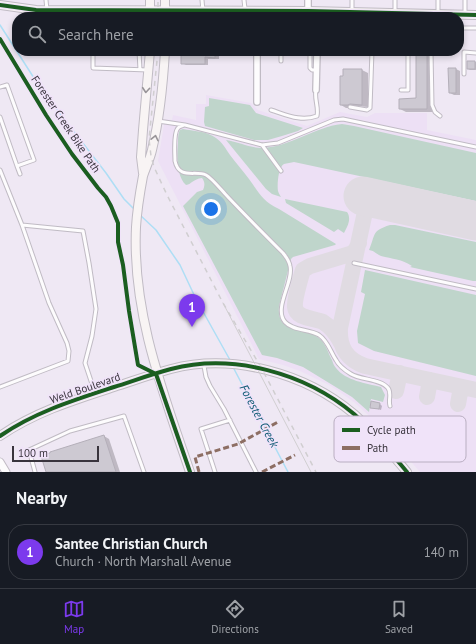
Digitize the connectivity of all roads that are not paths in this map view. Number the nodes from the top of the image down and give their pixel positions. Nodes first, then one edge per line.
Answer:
1 (46, 0) edge
2 (150, 0) edge
3 (165, 0) edge
4 (202, 0) edge
5 (244, 0) edge
6 (308, 0) edge
7 (352, 0) edge
8 (395, 0) edge
9 (438, 0) edge
10 (464, 0) edge
11 (4, 6) edge
12 (47, 10) junction
13 (245, 11) junction
14 (69, 12) edge
15 (150, 12) edge
16 (165, 12) edge
17 (199, 12) edge
18 (222, 12) edge
19 (249, 12) edge
20 (311, 12) edge
21 (352, 12) edge
22 (395, 12) edge
23 (434, 12) edge
24 (465, 14) joint
25 (476, 15) edge
26 (464, 28) edge
27 (476, 28) edge
28 (476, 53) edge
29 (93, 56) edge
30 (140, 56) edge
31 (148, 56) edge
32 (165, 56) edge
33 (257, 56) edge
34 (281, 56) edge
35 (310, 56) edge
36 (317, 56) edge
37 (372, 56) edge
38 (408, 56) edge
39 (431, 56) edge
40 (281, 61) dead end
41 (144, 70) junction
42 (317, 70) junction
43 (464, 74) dead end
44 (0, 87) edge
45 (316, 90) joint
46 (402, 90) dead end
47 (257, 102) dead end
48 (350, 107) dead end
49 (271, 110) dead end
50 (0, 116) edge
51 (440, 116) dead end
52 (158, 121) junction
53 (184, 125) junction
54 (262, 145) junction
55 (476, 147) edge
56 (17, 166) junction
57 (0, 170) edge
58 (281, 171) dead end
59 (20, 174) dead end
60 (143, 176) junction
61 (22, 225) junction
62 (354, 263) dead end
63 (476, 289) edge
64 (203, 364) junction
65 (156, 374) junction
66 (0, 387) edge
67 (95, 394) junction
68 (390, 406) dead end
69 (355, 416) edge
70 (230, 420) junction
71 (0, 436) edge
72 (0, 462) edge
73 (398, 462) edge
74 (6, 472) edge
75 (35, 472) edge
76 (144, 472) edge
77 (190, 472) edge
78 (215, 472) edge
79 (256, 472) edge
80 (407, 472) edge

1 - 12 lane
2 - 15 main road
3 - 16 main road
4 - 17 lane
5 - 13 lane
6 - 20 street
7 - 21 lane
8 - 22 lane
9 - 23 lane
10 - 24 lane
11 - 12 main road
12 - 14 main road
13 - 18 main road
13 - 19 main road
24 - 25 main road
26 - 27 lane
28 - 43 lane
29 - 41 lane
30 - 41 lane
31 - 41 main road
32 - 52 main road
33 - 47 street
34 - 40 lane
35 - 42 lane
36 - 42 street
37 - 48 lane
38 - 46 lane
39 - 51 lane
41 -> 60 main road
42 - 45 street
44 - 56 lane
45 - 49 lane
50 - 56 lane
52 - 53 lane
60 -> 52 main road
53 - 54 lane
53 - 68 lane
54 - 55 lane
54 - 58 lane
56 - 59 lane
57 - 61 lane
60 - 65 main road
61 - 66 lane
61 - 67 lane
62 - 63 lane
64 - 65 main road, Weld Boulevard
64 - 69 main road, Weld Boulevard
64 - 70 lane
65 - 67 main road, Weld Boulevard
65 - 77 main road
67 - 71 main road, Weld Boulevard
70 - 78 lane
70 - 79 lane
72 - 74 street
73 - 80 main road, Weld Boulevard
75 - 76 lane

